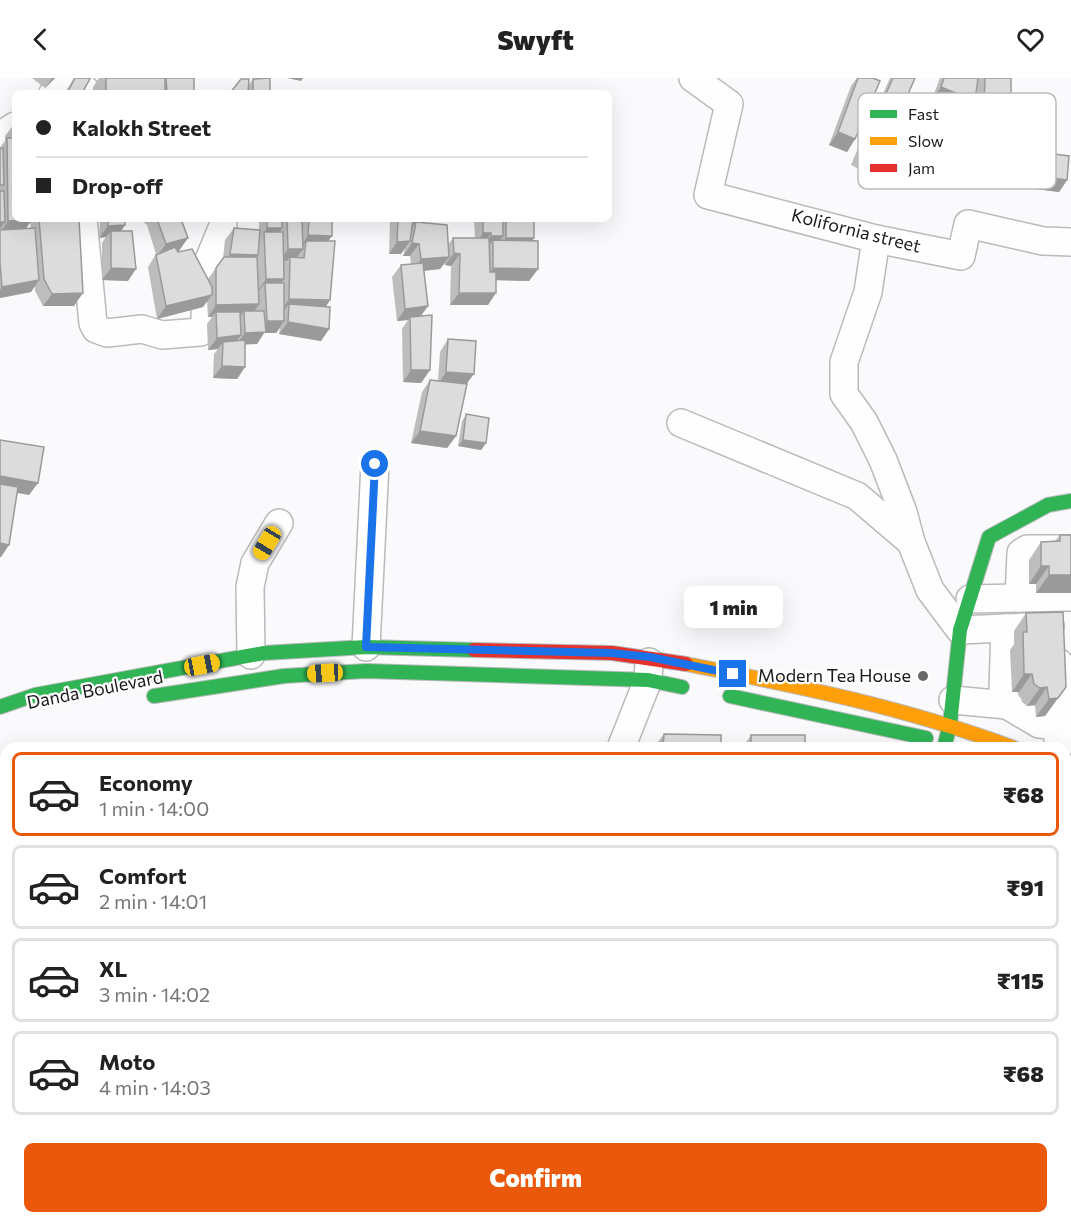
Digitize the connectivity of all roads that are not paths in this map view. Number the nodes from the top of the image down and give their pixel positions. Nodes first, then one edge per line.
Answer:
1 (74, 78) edge
2 (693, 78) edge
3 (85, 90) edge
4 (83, 222) edge
5 (223, 226) dead end
6 (876, 239) junction
7 (1071, 242) edge
8 (681, 423) dead end
9 (375, 464) dead end
10 (1071, 501) edge
11 (279, 522) dead end
12 (911, 542) junction
13 (1071, 549) edge
14 (1071, 597) edge
15 (1019, 598) junction
16 (970, 599) junction
17 (1005, 628) junction
18 (960, 630) junction
19 (462, 650) junction
20 (251, 655) junction
21 (366, 659) junction
22 (185, 669) junction
23 (649, 669) junction
24 (462, 674) junction
25 (775, 682) junction
26 (693, 689) dead end
27 (190, 691) junction
28 (715, 693) dead end
29 (144, 698) dead end
30 (771, 705) junction
31 (1007, 705) junction
32 (0, 707) edge
33 (951, 712) junction
34 (1058, 737) edge
35 (623, 742) edge
36 (932, 742) edge
37 (946, 742) edge
38 (1004, 742) edge

1 - 3 street
2 - 6 street, Kolifornia street
4 - 5 street
6 - 7 street, Kolifornia street
6 - 12 street
8 - 12 street
9 - 21 street
10 - 16 main road
11 - 20 street
12 - 18 street
13 - 15 street
14 - 15 street
15 - 16 street
16 - 18 main road
17 - 18 street
17 - 31 street
17 - 34 street
18 - 33 main road
19 - 21 main road
19 - 23 main road
19 - 24 main road
20 - 21 main road
20 - 22 main road
21 - 24 main road, Danda Boulevard
21 - 27 main road, Danda Boulevard
22 - 27 main road
22 - 32 main road
23 - 24 main road, Danda Boulevard
23 - 25 main road
23 - 26 main road, Danda Boulevard
23 - 35 street
25 - 30 main road
25 - 33 main road
27 - 29 main road, Danda Boulevard
28 - 30 main road
30 - 36 main road
31 - 33 street
31 - 34 street
33 - 37 main road
33 - 38 main road

